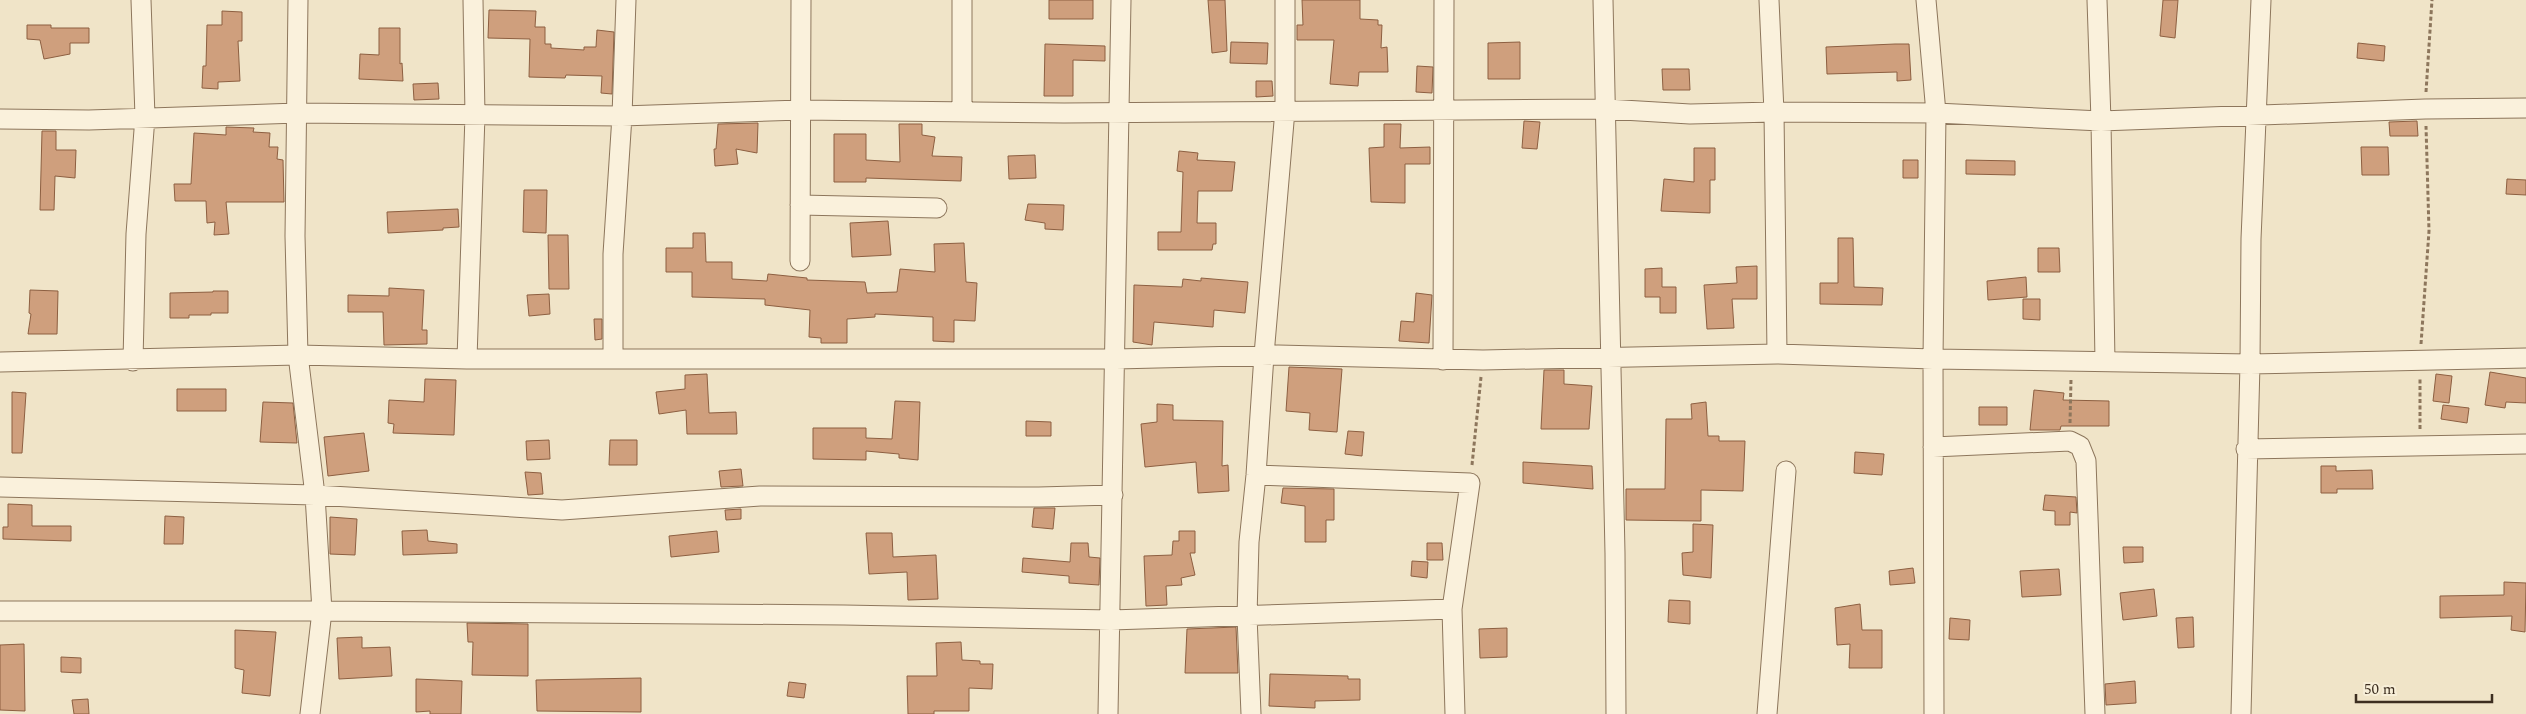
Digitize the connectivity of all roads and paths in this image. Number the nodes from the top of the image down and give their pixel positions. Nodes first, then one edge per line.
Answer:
1 (141, 0) edge
2 (298, 0) edge
3 (473, 0) edge
4 (626, 0) edge
5 (801, 0) edge
6 (962, 0) edge
7 (1121, 0) edge
8 (1284, 0) edge
9 (1444, 0) edge
10 (1602, 0) edge
11 (1768, 0) edge
12 (1926, 0) edge
13 (2097, 0) edge
14 (2261, 0) edge
15 (2432, 0) edge
16 (2526, 108) edge
17 (1606, 109) junction
18 (2425, 109) junction
19 (801, 110) junction
20 (1285, 110) junction
21 (1445, 110) junction
22 (962, 111) junction
23 (298, 112) junction
24 (1121, 112) junction
25 (1774, 112) junction
26 (1936, 113) junction
27 (475, 115) junction
28 (622, 116) junction
29 (2257, 116) junction
30 (145, 118) junction
31 (0, 119) edge
32 (2101, 120) junction
33 (800, 205) junction
34 (937, 208) dead end
35 (800, 262) dead end
36 (1777, 354) junction
37 (298, 355) junction
38 (1264, 355) junction
39 (613, 357) junction
40 (1611, 358) junction
41 (2526, 358) edge
42 (467, 359) junction
43 (1116, 359) junction
44 (133, 360) junction
45 (1443, 360) junction
46 (1483, 360) junction
47 (1933, 360) junction
48 (0, 362) edge
49 (2071, 362) junction
50 (2105, 362) junction
51 (2420, 362) junction
52 (2250, 364) junction
53 (2070, 441) junction
54 (2526, 444) edge
55 (2420, 445) junction
56 (1933, 447) junction
57 (2246, 449) junction
58 (1786, 471) dead end
59 (1256, 475) junction
60 (1470, 483) junction
61 (0, 487) edge
62 (315, 495) junction
63 (1113, 495) junction
64 (1452, 609) junction
65 (322, 610) junction
66 (0, 611) edge
67 (1247, 616) junction
68 (1111, 620) junction
69 (310, 714) edge
70 (1108, 714) edge
71 (1250, 714) edge
72 (1455, 714) edge
73 (1616, 714) edge
74 (1767, 714) edge
75 (1934, 714) edge
76 (2095, 714) edge
77 (2241, 714) edge

1 - 30 street
2 - 23 street
3 - 27 street
4 - 28 street
5 - 19 street
6 - 22 street
7 - 24 street
8 - 20 street
9 - 21 street
10 - 17 street
11 - 25 street
12 - 26 street
13 - 32 street
14 - 29 street
15 - 18 path
16 - 18 street
17 - 21 street
17 - 25 street
17 - 40 street
18 - 29 street
18 - 51 path
19 - 22 street
19 - 28 street
19 - 33 street
20 - 21 street
20 - 24 street
20 - 38 street
21 - 45 street
22 - 24 street
23 - 27 street
23 - 30 street
23 - 37 street
24 - 43 street
25 - 26 street
25 - 36 street
26 - 32 street
26 - 47 street
27 - 28 street
27 - 42 street
28 - 39 street
29 - 32 street
29 - 52 street
30 - 31 street
30 - 44 street
32 - 50 street
33 - 34 street
33 - 35 street
36 - 40 street
36 - 47 street
37 - 42 street
37 - 44 street
37 - 62 street
38 - 43 street
38 - 45 street
38 - 59 street
39 - 42 street
39 - 43 street
40 - 46 street
40 - 73 street
41 - 51 street
43 - 63 street
44 - 48 street
45 - 46 street
46 - 60 path
47 - 49 street
47 - 56 street
49 - 50 street
49 - 53 path
50 - 52 street
51 - 52 street
51 - 55 path
52 - 57 street
53 - 56 street
53 - 76 street
54 - 55 street
55 - 57 street
56 - 75 street
57 - 77 street
58 - 74 street
59 - 60 street
59 - 67 street
60 - 64 street
61 - 62 street
62 - 63 street
62 - 65 street
63 - 68 street
64 - 67 street
64 - 72 street
65 - 66 street
65 - 68 street
65 - 69 street
67 - 68 street
67 - 71 street
68 - 70 street

